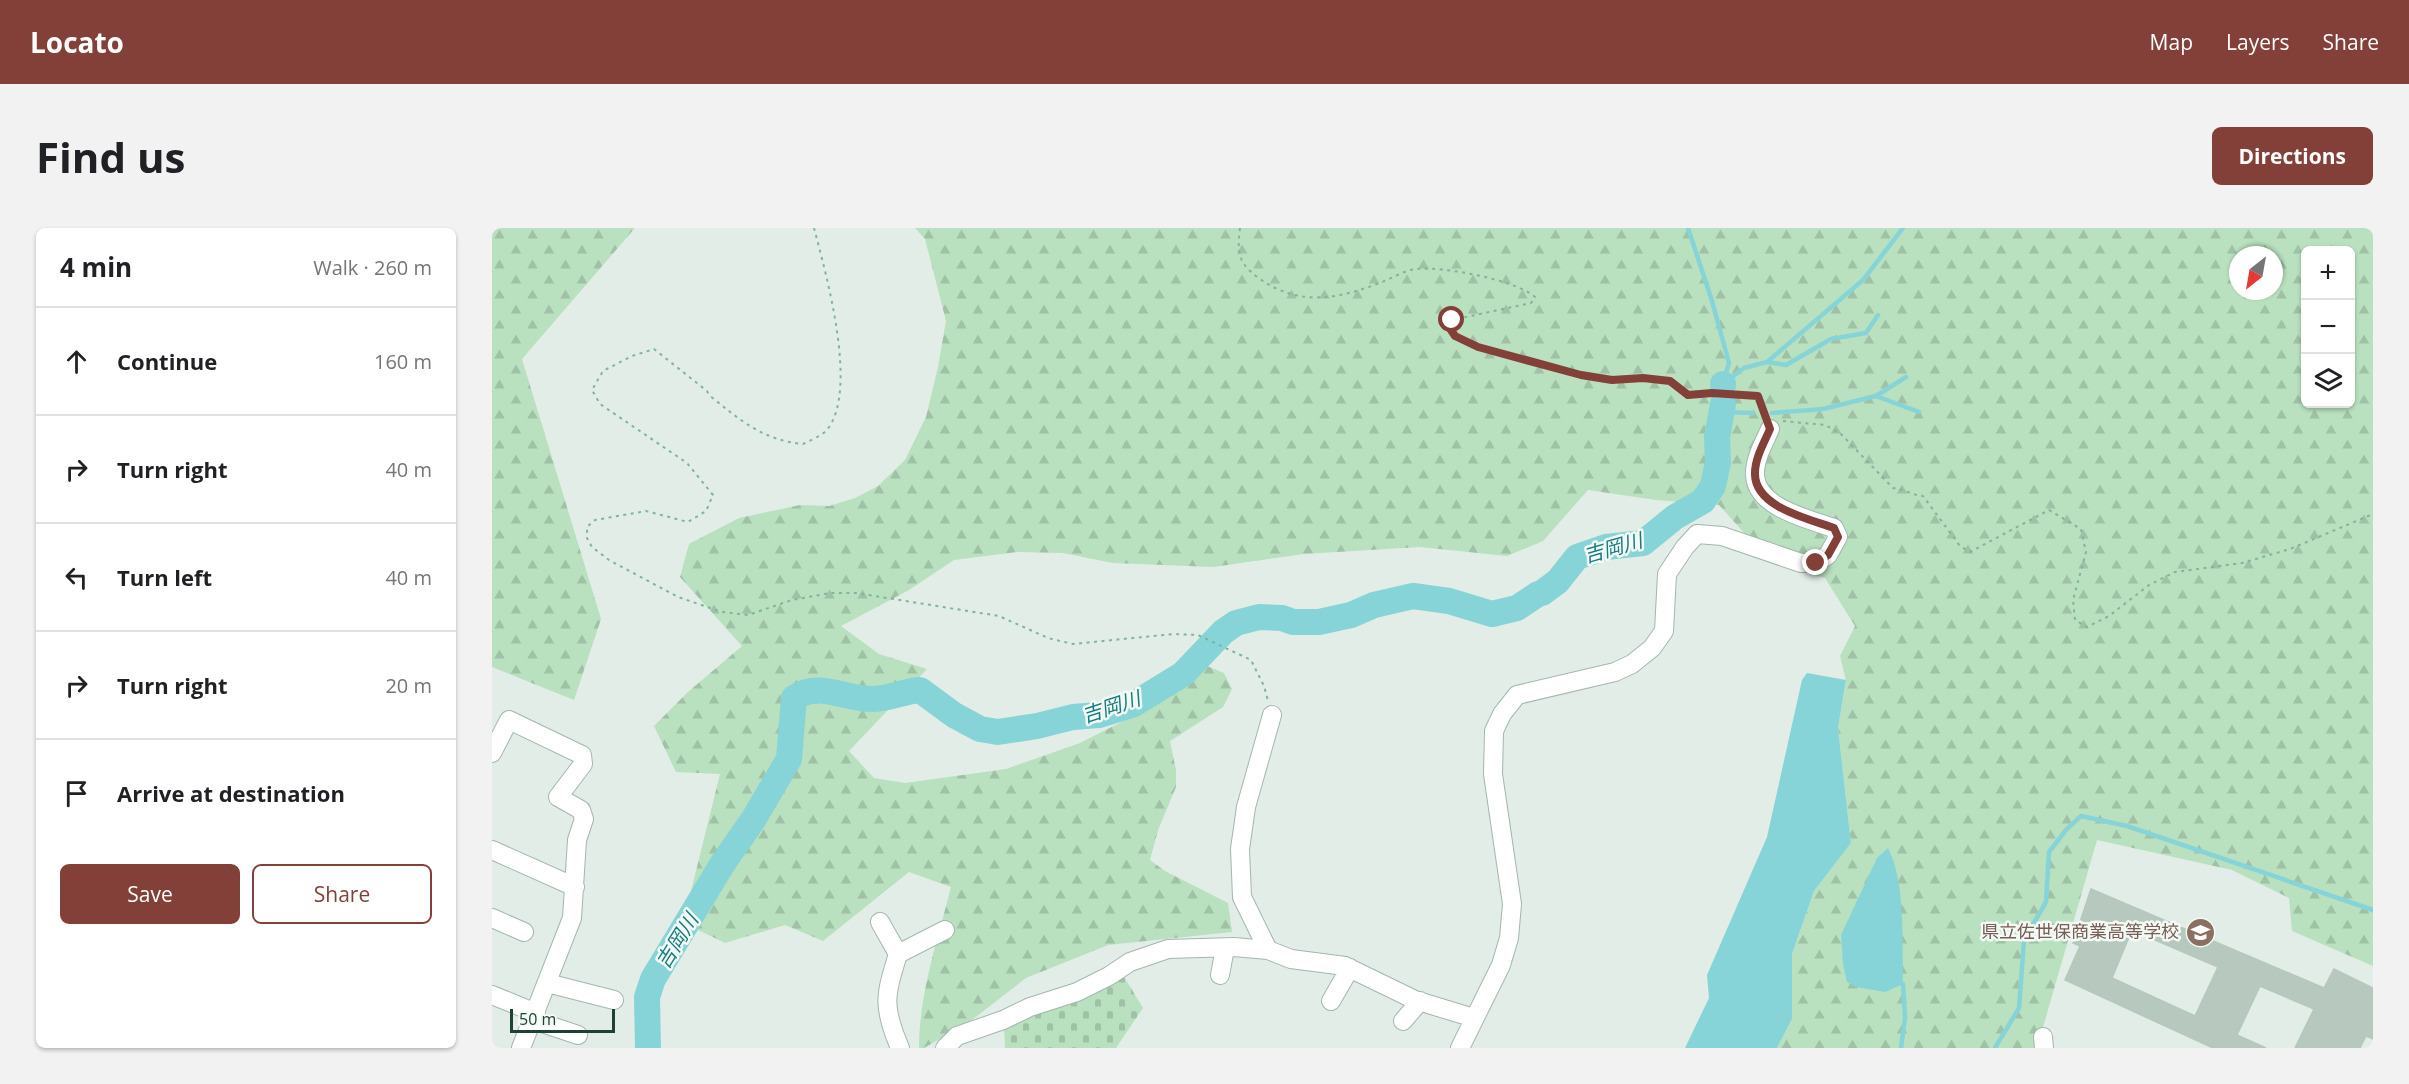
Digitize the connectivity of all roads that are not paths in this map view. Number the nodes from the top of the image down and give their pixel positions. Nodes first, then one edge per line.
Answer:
1 (1770, 429) road end
2 (1272, 715) road end
3 (492, 753) edge
4 (492, 850) edge
5 (575, 887) junction
6 (492, 918) edge
7 (880, 922) dead end
8 (945, 930) dead end
9 (524, 932) dead end
10 (1225, 948) junction
11 (1268, 950) junction
12 (898, 954) junction
13 (1350, 968) junction
14 (1220, 975) dead end
15 (547, 983) junction
16 (492, 995) edge
17 (614, 1000) dead end
18 (1330, 1001) dead end
19 (1420, 1002) junction
20 (535, 1016) junction
21 (1474, 1018) junction
22 (1403, 1021) dead end
23 (578, 1035) dead end
24 (521, 1048) edge
25 (900, 1048) edge
26 (945, 1048) edge
27 (1460, 1048) edge

1 - 21 street
2 - 11 street
3 - 5 street
4 - 5 street
5 - 15 street
6 - 9 street
7 - 12 street
8 - 12 street
10 - 11 street
10 - 14 street
10 - 26 street
11 - 13 street
12 - 25 street
13 - 18 street
13 - 19 street
15 - 17 street
15 - 20 street
16 - 20 street
19 - 21 street
19 - 22 street
20 - 23 street
20 - 24 street
21 - 27 street

